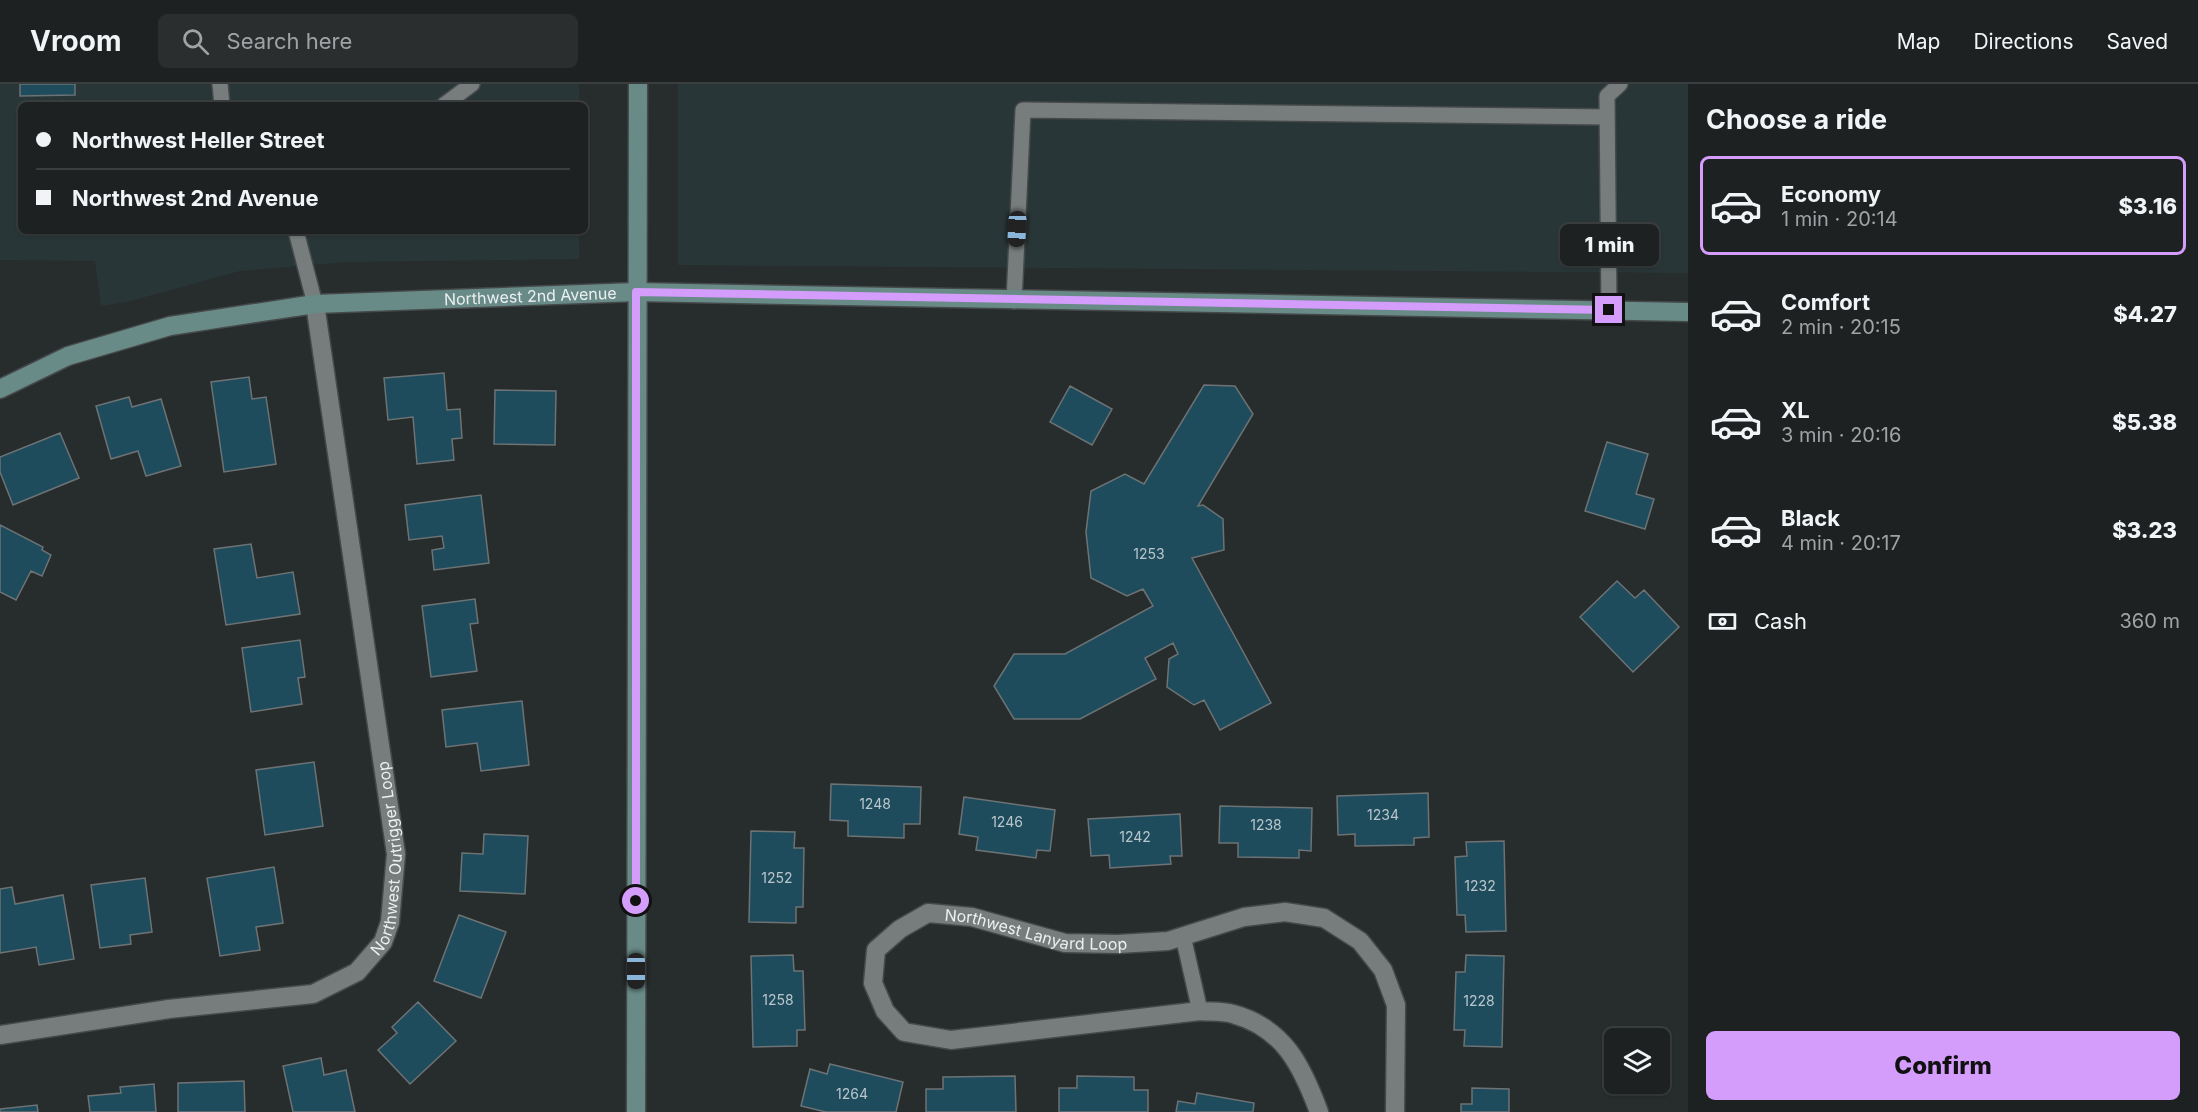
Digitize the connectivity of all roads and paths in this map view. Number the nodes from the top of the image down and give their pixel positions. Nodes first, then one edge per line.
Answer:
1 (220, 84) edge
2 (472, 84) edge
3 (638, 84) edge
4 (1620, 84) edge
5 (222, 102) edge
6 (448, 102) edge
7 (1607, 117) junction
8 (297, 234) edge
9 (636, 292) junction
10 (1014, 301) junction
11 (315, 304) junction
12 (1609, 310) junction
13 (1688, 312) edge
14 (0, 389) edge
15 (1183, 936) junction
16 (1200, 1011) junction
17 (0, 1035) edge
18 (636, 1112) edge
19 (1319, 1112) edge
20 (1395, 1112) edge

1 - 5 lane
2 - 6 lane
3 - 9 street
4 - 7 lane
7 - 10 lane
7 - 12 lane
8 - 11 lane
9 - 10 street, Northwest 2nd Avenue
9 - 11 street, Northwest 2nd Avenue
9 - 18 street
10 - 12 street, Northwest 2nd Avenue
11 - 14 street, Northwest 2nd Avenue
11 - 17 street, Northwest Outrigger Loop
12 - 13 street, Northwest 2nd Avenue
15 - 16 lane
15 - 16 street, Northwest Lanyard Loop
15 - 20 street, Northwest Lanyard Loop
16 - 19 street, Northwest Lanyard Loop

